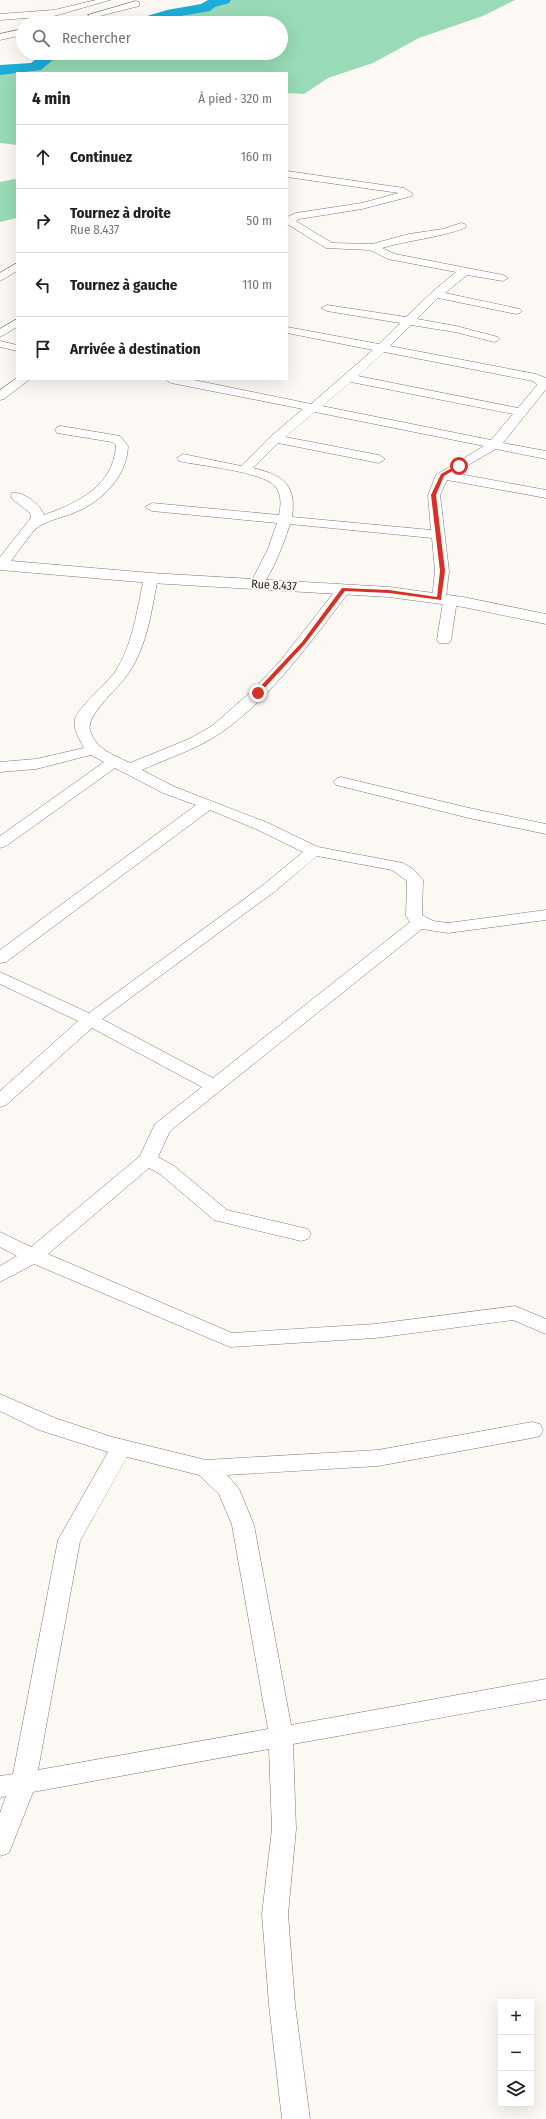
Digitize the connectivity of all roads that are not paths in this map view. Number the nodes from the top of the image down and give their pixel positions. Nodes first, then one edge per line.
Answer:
1 (106, 0) edge
2 (136, 4) dead end
3 (90, 16) edge
4 (0, 17) edge
5 (16, 34) edge
6 (0, 37) edge
7 (288, 174) edge
8 (288, 221) edge
9 (461, 226) dead end
10 (372, 248) junction
11 (16, 266) edge
12 (465, 271) junction
13 (0, 278) edge
14 (503, 278) dead end
15 (436, 294) junction
16 (327, 308) dead end
17 (516, 311) dead end
18 (408, 321) junction
19 (16, 323) edge
20 (288, 330) edge
21 (0, 334) edge
22 (494, 339) dead end
23 (0, 344) edge
24 (16, 348) edge
25 (382, 348) junction
26 (350, 378) junction
27 (23, 380) edge
28 (176, 380) edge
29 (0, 396) edge
30 (312, 407) junction
31 (522, 412) junction
32 (61, 430) dead end
33 (275, 439) junction
34 (494, 444) junction
35 (546, 455) edge
36 (183, 458) dead end
37 (379, 459) dead end
38 (244, 470) junction
39 (442, 475) junction
40 (546, 494) edge
41 (17, 496) dead end
42 (152, 508) dead end
43 (285, 521) junction
44 (34, 524) junction
45 (438, 535) junction
46 (1, 565) edge
47 (151, 578) junction
48 (257, 584) junction
49 (344, 589) junction
50 (444, 599) junction
51 (546, 619) edge
52 (444, 640) dead end
53 (93, 750) junction
54 (115, 761) junction
55 (0, 767) edge
56 (130, 769) junction
57 (341, 782) dead end
58 (208, 804) junction
59 (546, 829) edge
60 (0, 843) edge
61 (314, 851) junction
62 (546, 914) edge
63 (420, 922) junction
64 (0, 958) edge
65 (0, 977) edge
66 (90, 1020) junction
67 (215, 1086) junction
68 (0, 1102) edge
69 (148, 1159) junction
70 (301, 1234) dead end
71 (0, 1239) edge
72 (34, 1256) junction
73 (0, 1275) edge
74 (546, 1327) edge
75 (0, 1402) edge
76 (532, 1430) dead end
77 (122, 1447) junction
78 (206, 1468) junction
79 (546, 1689) edge
80 (281, 1736) junction
81 (12, 1786) edge
82 (0, 1845) edge
83 (296, 2119) edge

1 - 4 street
2 - 3 street
5 - 6 street
7 - 8 street
8 - 10 street
9 - 10 street
10 - 12 street
11 - 13 street
12 - 14 street
12 - 15 street
15 - 17 street
15 - 18 street
16 - 18 street
18 - 22 street
18 - 25 street
19 - 21 street
20 - 25 street
23 - 24 street
25 - 26 street
25 - 31 street
26 - 30 street
26 - 31 street
27 - 29 street
28 - 30 street
30 - 33 street
30 - 34 street
31 - 34 street
32 - 44 street
33 - 37 street
33 - 38 street
34 - 35 street
34 - 39 street
36 - 38 street
38 - 43 street
39 - 40 street
39 - 45 street
41 - 44 street
42 - 43 street
43 - 45 street
43 - 48 street
44 - 46 street
45 - 50 street
46 - 47 main road, Rue 8.437
47 - 48 main road, Rue 8.437
47 - 53 street
48 - 49 main road, Rue 8.437
49 - 50 main road, Rue 8.437
49 - 56 street
50 - 51 main road, Rue 8.437
50 - 52 street
53 - 54 street
53 - 55 street
54 - 56 street
54 - 60 street
56 - 58 street
57 - 59 street
58 - 61 street
58 - 64 street
61 - 63 street
61 - 66 street
62 - 63 street
63 - 67 street
65 - 66 street
66 - 67 street
66 - 68 street
67 - 69 street
69 - 70 street
69 - 72 street
71 - 72 street
72 - 73 street
72 - 74 street
75 - 77 street
76 - 78 street
77 - 78 street
77 - 81 street
78 - 80 street
79 - 80 street
80 - 81 street
80 - 83 street
81 - 82 street

